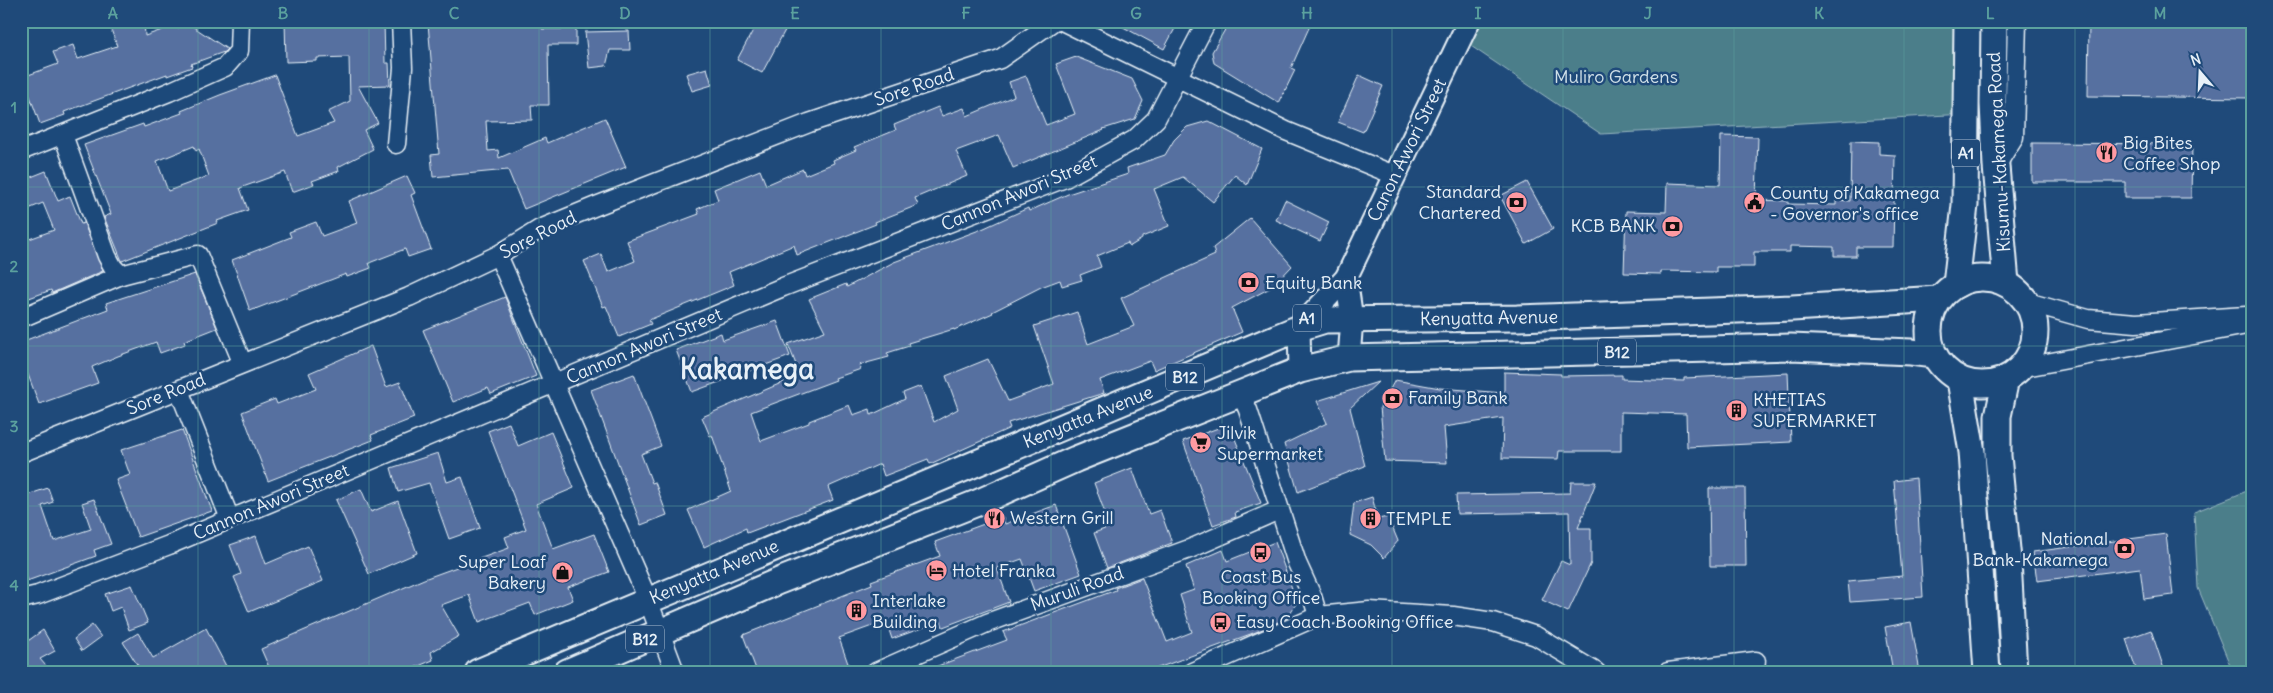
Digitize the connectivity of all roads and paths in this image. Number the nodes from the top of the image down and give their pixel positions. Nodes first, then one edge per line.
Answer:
1 (240, 21) edge
2 (401, 21) edge
3 (1054, 21) edge
4 (1062, 21) edge
5 (1207, 21) edge
6 (1469, 21) edge
7 (1967, 21) edge
8 (1994, 21) edge
9 (2016, 21) edge
10 (1178, 79) junction
11 (63, 135) junction
12 (396, 144) dead end
13 (21, 151) edge
14 (1996, 166) junction
15 (1394, 175) junction
16 (498, 255) junction
17 (121, 275) junction
18 (1346, 278) junction
19 (2006, 283) junction
20 (1948, 292) junction
21 (2027, 302) junction
22 (1792, 308) junction
23 (2252, 315) edge
24 (21, 318) edge
25 (1352, 318) junction
26 (2252, 324) edge
27 (1298, 328) junction
28 (1791, 347) junction
29 (1934, 355) junction
30 (1349, 358) junction
31 (242, 362) junction
32 (1300, 370) junction
33 (2013, 373) junction
34 (1960, 380) junction
35 (555, 384) junction
36 (178, 390) junction
37 (1241, 394) junction
38 (1064, 427) junction
39 (21, 453) edge
40 (1076, 459) junction
41 (898, 494) junction
42 (1279, 510) junction
43 (230, 519) junction
44 (911, 529) junction
45 (21, 599) edge
46 (648, 600) junction
47 (1318, 616) junction
48 (661, 632) junction
49 (1756, 661) dead end
50 (478, 672) edge
51 (567, 672) edge
52 (675, 672) edge
53 (876, 672) edge
54 (1192, 672) edge
55 (1596, 672) edge
56 (1668, 672) edge
57 (1987, 672) edge
58 (2014, 672) edge

1 - 11 street
2 - 12 street
3 - 16 street, Sore Road
4 - 10 street
5 - 10 street, Cannon Awori Street
6 - 15 main road, Canon Awori Street
7 - 20 highway, Kisumu-Kakamega Road / A1
8 - 14 highway, Kisumu-Kakamega Road / A1
9 - 14 street
10 - 15 street
10 - 35 street, Cannon Awori Street
11 - 13 street
11 - 17 street
14 - 19 highway, Kisumu-Kakamega Road / A1
15 - 18 main road, Canon Awori Street
16 - 31 street, Sore Road
16 - 35 street
17 - 24 street
17 - 31 street
18 - 25 main road
18 - 27 main road, Canon Awori Street / A1
19 - 20 highway
19 - 21 highway
20 - 22 highway, Kenyatta Avenue / B12
20 - 29 highway
21 - 23 street
21 - 33 highway
22 - 25 highway, Kenyatta Avenue / B12
22 - 28 highway
25 - 27 highway, Kenyatta Avenue / B12
25 - 30 main road
26 - 33 street
27 - 32 main road, A1
27 - 38 highway, Kenyatta Avenue / B12
28 - 29 highway, Kenyatta Avenue / B12
28 - 30 highway, Kenyatta Avenue / B12
29 - 34 highway
30 - 32 highway, Kenyatta Avenue / B12
31 - 36 street, Sore Road
32 - 37 highway, Kenyatta Avenue / B12
33 - 34 highway
33 - 58 highway
34 - 57 highway
35 - 43 street, Cannon Awori Street
35 - 46 street
36 - 39 street, Sore Road
36 - 43 street
37 - 40 highway, Kenyatta Avenue / B12
37 - 42 street
38 - 40 highway
38 - 41 highway, Kenyatta Avenue / B12
40 - 44 highway, Kenyatta Avenue / B12
41 - 44 highway
41 - 46 highway, Kenyatta Avenue / B12
42 - 47 street
42 - 53 street, Muruli Road
43 - 45 street, Cannon Awori Street
44 - 48 highway, Kenyatta Avenue / B12
46 - 48 street
46 - 50 highway, Kenyatta Avenue / B12
47 - 54 street
47 - 55 street
48 - 51 highway, Kenyatta Avenue / B12
48 - 52 street
49 - 56 street

